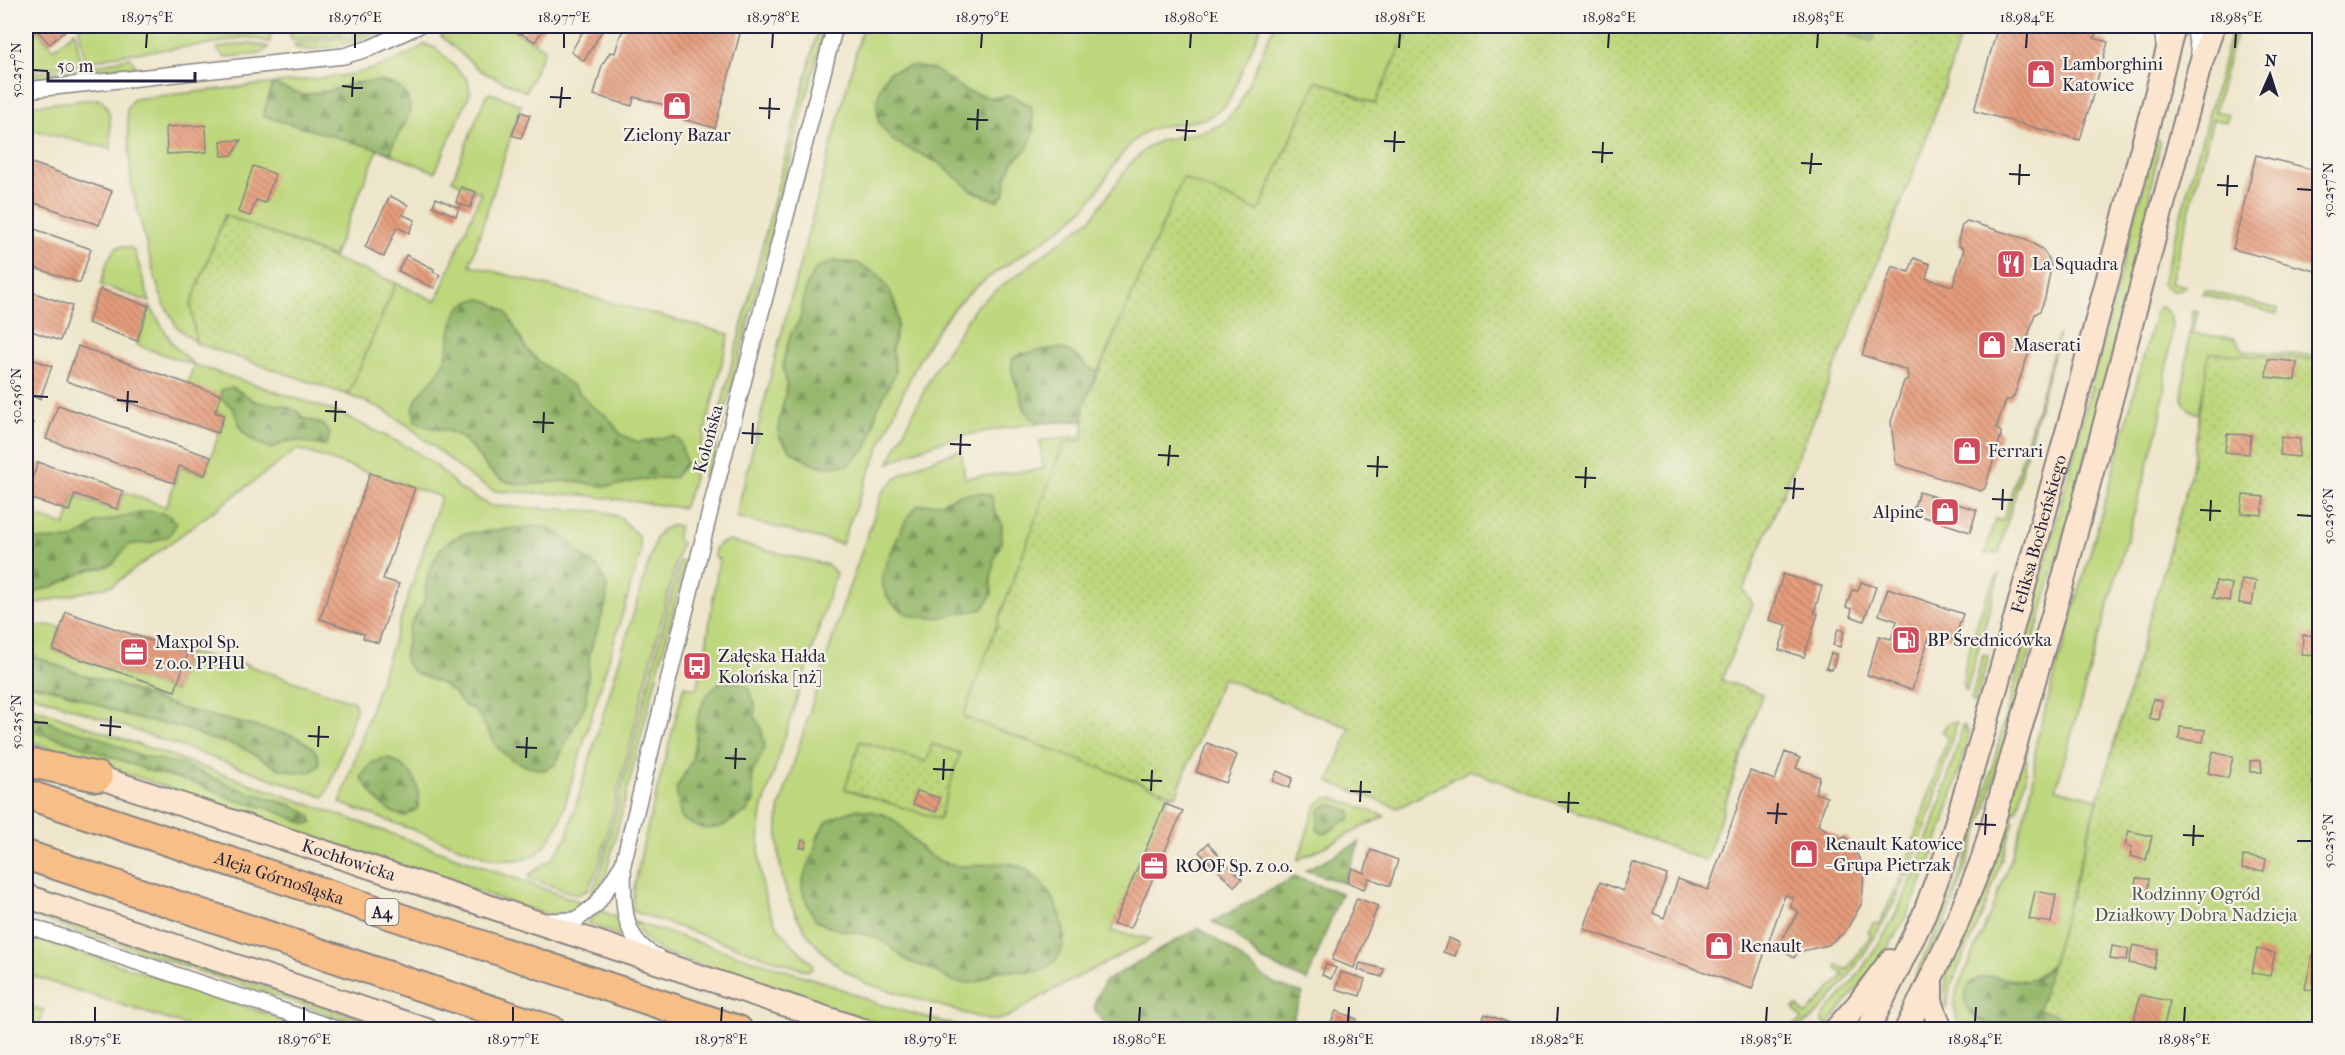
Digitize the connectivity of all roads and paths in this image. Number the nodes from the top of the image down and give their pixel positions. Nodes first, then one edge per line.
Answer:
1 (418, 26) edge
2 (835, 26) edge
3 (2159, 26) edge
4 (2174, 26) edge
5 (2194, 26) edge
6 (2213, 26) edge
7 (2166, 58) junction
8 (2200, 64) junction
9 (26, 90) edge
10 (26, 762) edge
11 (98, 777) joint
12 (26, 794) edge
13 (26, 855) edge
14 (623, 864) junction
15 (26, 896) edge
16 (1923, 917) junction
17 (534, 922) junction
18 (26, 925) edge
19 (708, 979) junction
20 (1931, 980) junction
21 (340, 1029) edge
22 (428, 1029) edge
23 (551, 1029) edge
24 (738, 1029) edge
25 (862, 1029) edge
26 (1835, 1029) edge
27 (1868, 1029) edge
28 (1906, 1029) edge
29 (1941, 1029) edge

1 - 9 street
2 - 14 street, Kolońska
3 - 7 street
4 - 7 main road, Feliksa Bocheńskiego
5 - 8 street
6 - 8 main road, Feliksa Bocheńskiego
7 - 16 main road, Feliksa Bocheńskiego
8 - 20 main road, Feliksa Bocheńskiego
10 - 11 highway
11 - 17 main road, Kochłowicka
12 - 24 highway, Aleja Górnośląska / A4
13 - 23 highway
14 - 17 street
14 - 19 street
15 - 22 main road
16 - 26 main road
16 - 27 main road, Feliksa Bocheńskiego
17 - 19 main road, Kochłowicka
18 - 21 street
19 - 25 main road
20 - 28 main road, Feliksa Bocheńskiego
20 - 29 main road

